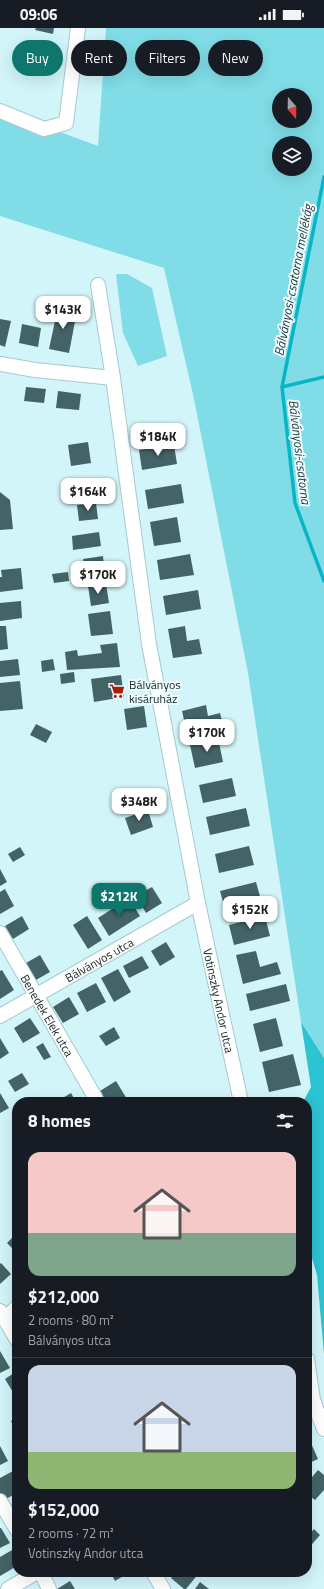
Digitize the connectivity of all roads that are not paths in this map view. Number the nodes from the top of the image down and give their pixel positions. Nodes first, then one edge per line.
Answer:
1 (78, 28) edge
2 (0, 111) edge
3 (98, 285) dead end
4 (0, 364) edge
5 (113, 378) junction
6 (198, 903) junction
7 (0, 933) edge
8 (37, 995) junction
9 (0, 1016) edge
10 (95, 1097) dead end
11 (240, 1097) edge
12 (12, 1310) edge
13 (2, 1315) edge
14 (12, 1332) edge
15 (312, 1393) edge
16 (324, 1429) edge
17 (0, 1501) edge
18 (12, 1521) edge
19 (28, 1577) edge
20 (43, 1577) edge
21 (156, 1577) edge
22 (8, 1589) edge
23 (49, 1589) edge
24 (163, 1589) edge

1 - 2 street
3 - 5 street, Votinszky Andor utca
4 - 5 street
5 - 6 street, Votinszky Andor utca
6 - 8 street, Bálványos utca
6 - 11 street, Votinszky Andor utca
7 - 8 street, Benedek Elek utca
8 - 9 street, Bálványos utca
8 - 10 street, Benedek Elek utca
12 - 13 street
13 - 14 street
15 - 16 street
17 - 18 street
19 - 22 street
20 - 23 street
21 - 24 street

